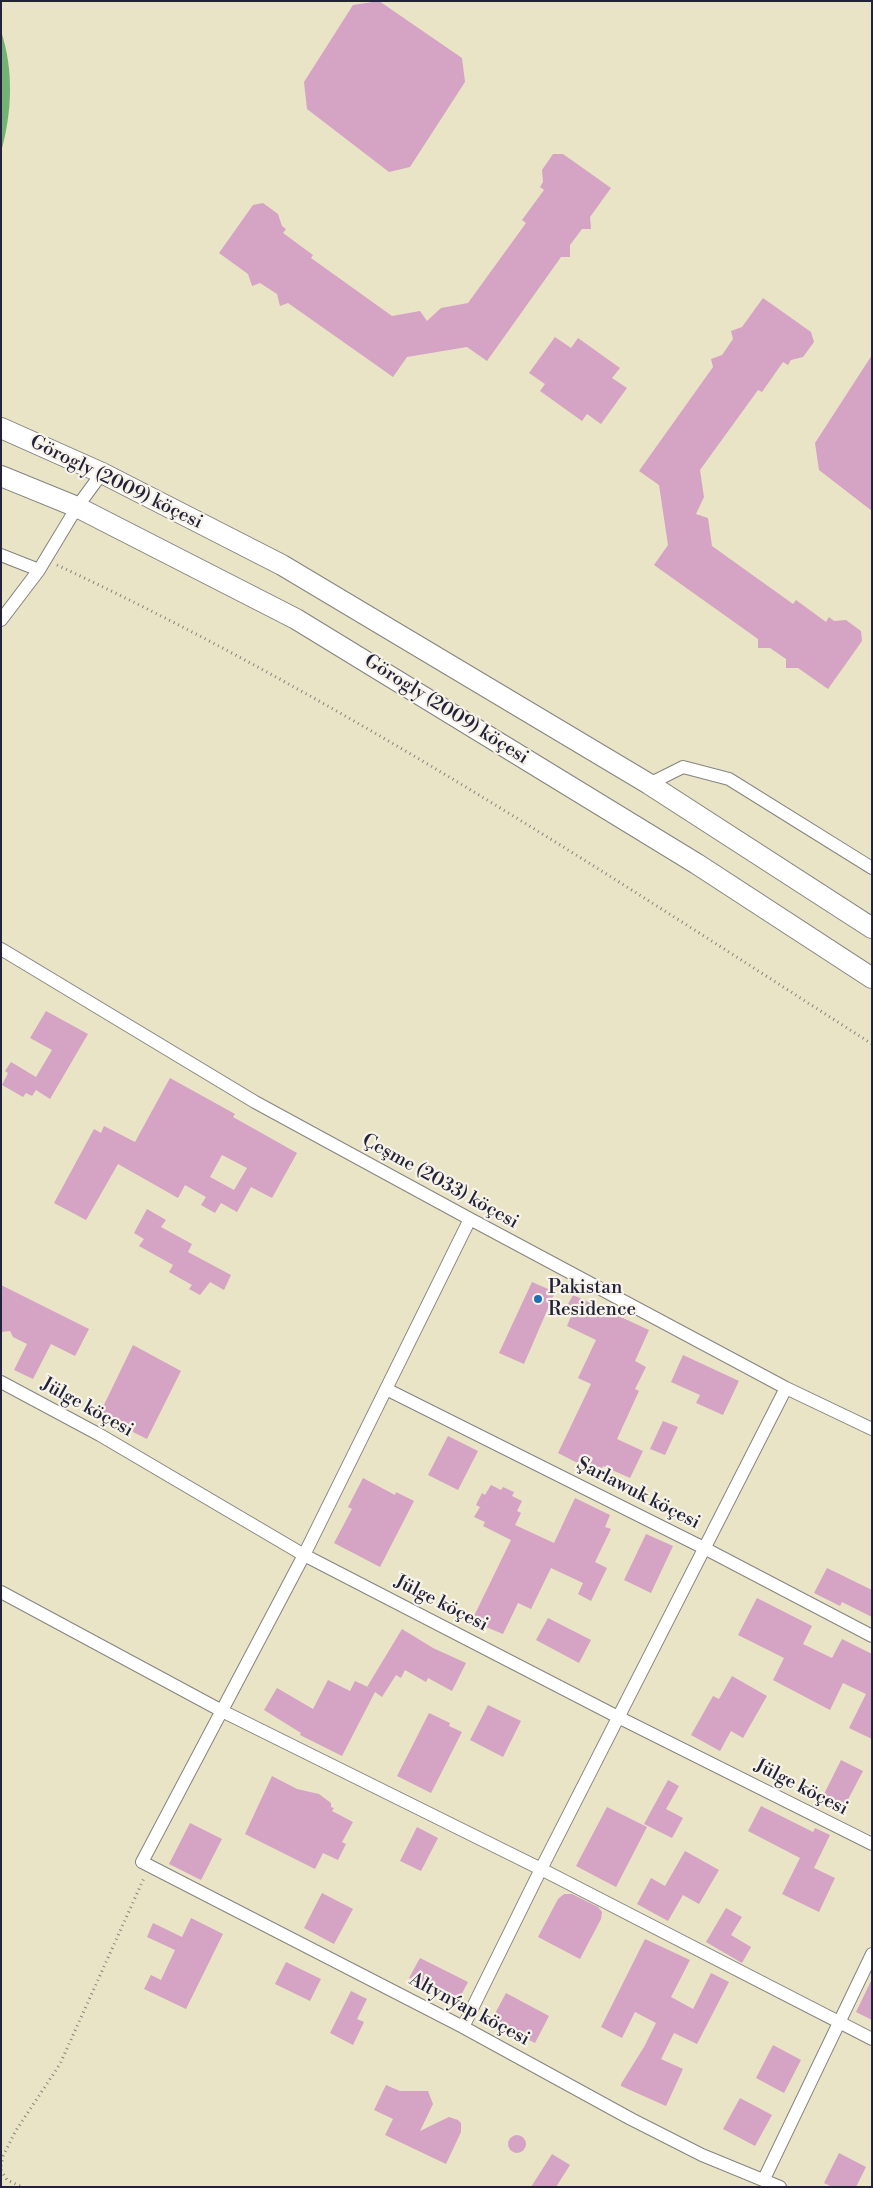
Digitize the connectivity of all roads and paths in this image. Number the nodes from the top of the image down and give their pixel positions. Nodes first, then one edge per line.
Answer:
1 (1, 428) edge
2 (102, 472) junction
3 (1, 476) edge
4 (77, 508) junction
5 (1, 555) edge
6 (42, 565) junction
7 (1, 620) edge
8 (649, 784) junction
9 (872, 868) edge
10 (872, 928) edge
11 (1, 949) edge
12 (872, 978) edge
13 (872, 1044) edge
14 (470, 1219) junction
15 (1, 1382) edge
16 (386, 1388) junction
17 (786, 1388) junction
18 (872, 1429) edge
19 (704, 1548) junction
20 (304, 1555) junction
21 (1, 1592) edge
22 (872, 1636) edge
23 (222, 1711) junction
24 (618, 1717) junction
25 (872, 1844) edge
26 (145, 1864) junction
27 (541, 1869) junction
28 (872, 1954) edge
29 (839, 2022) junction
30 (463, 2027) junction
31 (872, 2039) edge
32 (1, 2166) edge
33 (1, 2170) edge
34 (764, 2179) junction
35 (22, 2187) edge
36 (780, 2187) edge

1 - 2 main road, Görogly (2009) köçesi
2 - 4 street
2 - 8 main road, Görogly (2009) köçesi
3 - 4 main road, Görogly (2009) köçesi
4 - 6 street
4 - 12 main road, Görogly (2009) köçesi
5 - 6 street
6 - 7 street
6 - 13 path
8 - 9 street
8 - 10 main road, Görogly (2009) köçesi
11 - 14 street, Çeşme (2033) köçesi
14 - 16 street
14 - 17 street, Çeşme (2033) köçesi
15 - 20 street, Jülge köçesi
16 - 19 street, Şarlawuk köçesi
16 - 20 street
17 - 18 street, Çeşme (2033) köçesi
17 - 19 street
19 - 22 street, Şarlawuk köçesi
19 - 24 street
20 - 23 street
20 - 24 street, Jülge köçesi
21 - 23 street
23 - 26 street
23 - 27 street
24 - 25 street, Jülge köçesi
24 - 27 street
26 - 30 street, Altynýap köçesi
26 - 32 path
27 - 29 street
27 - 30 street
28 - 29 street
29 - 31 street
29 - 34 street
30 - 34 street, Altynýap köçesi
33 - 35 path
34 - 36 street, Altynýap köçesi

